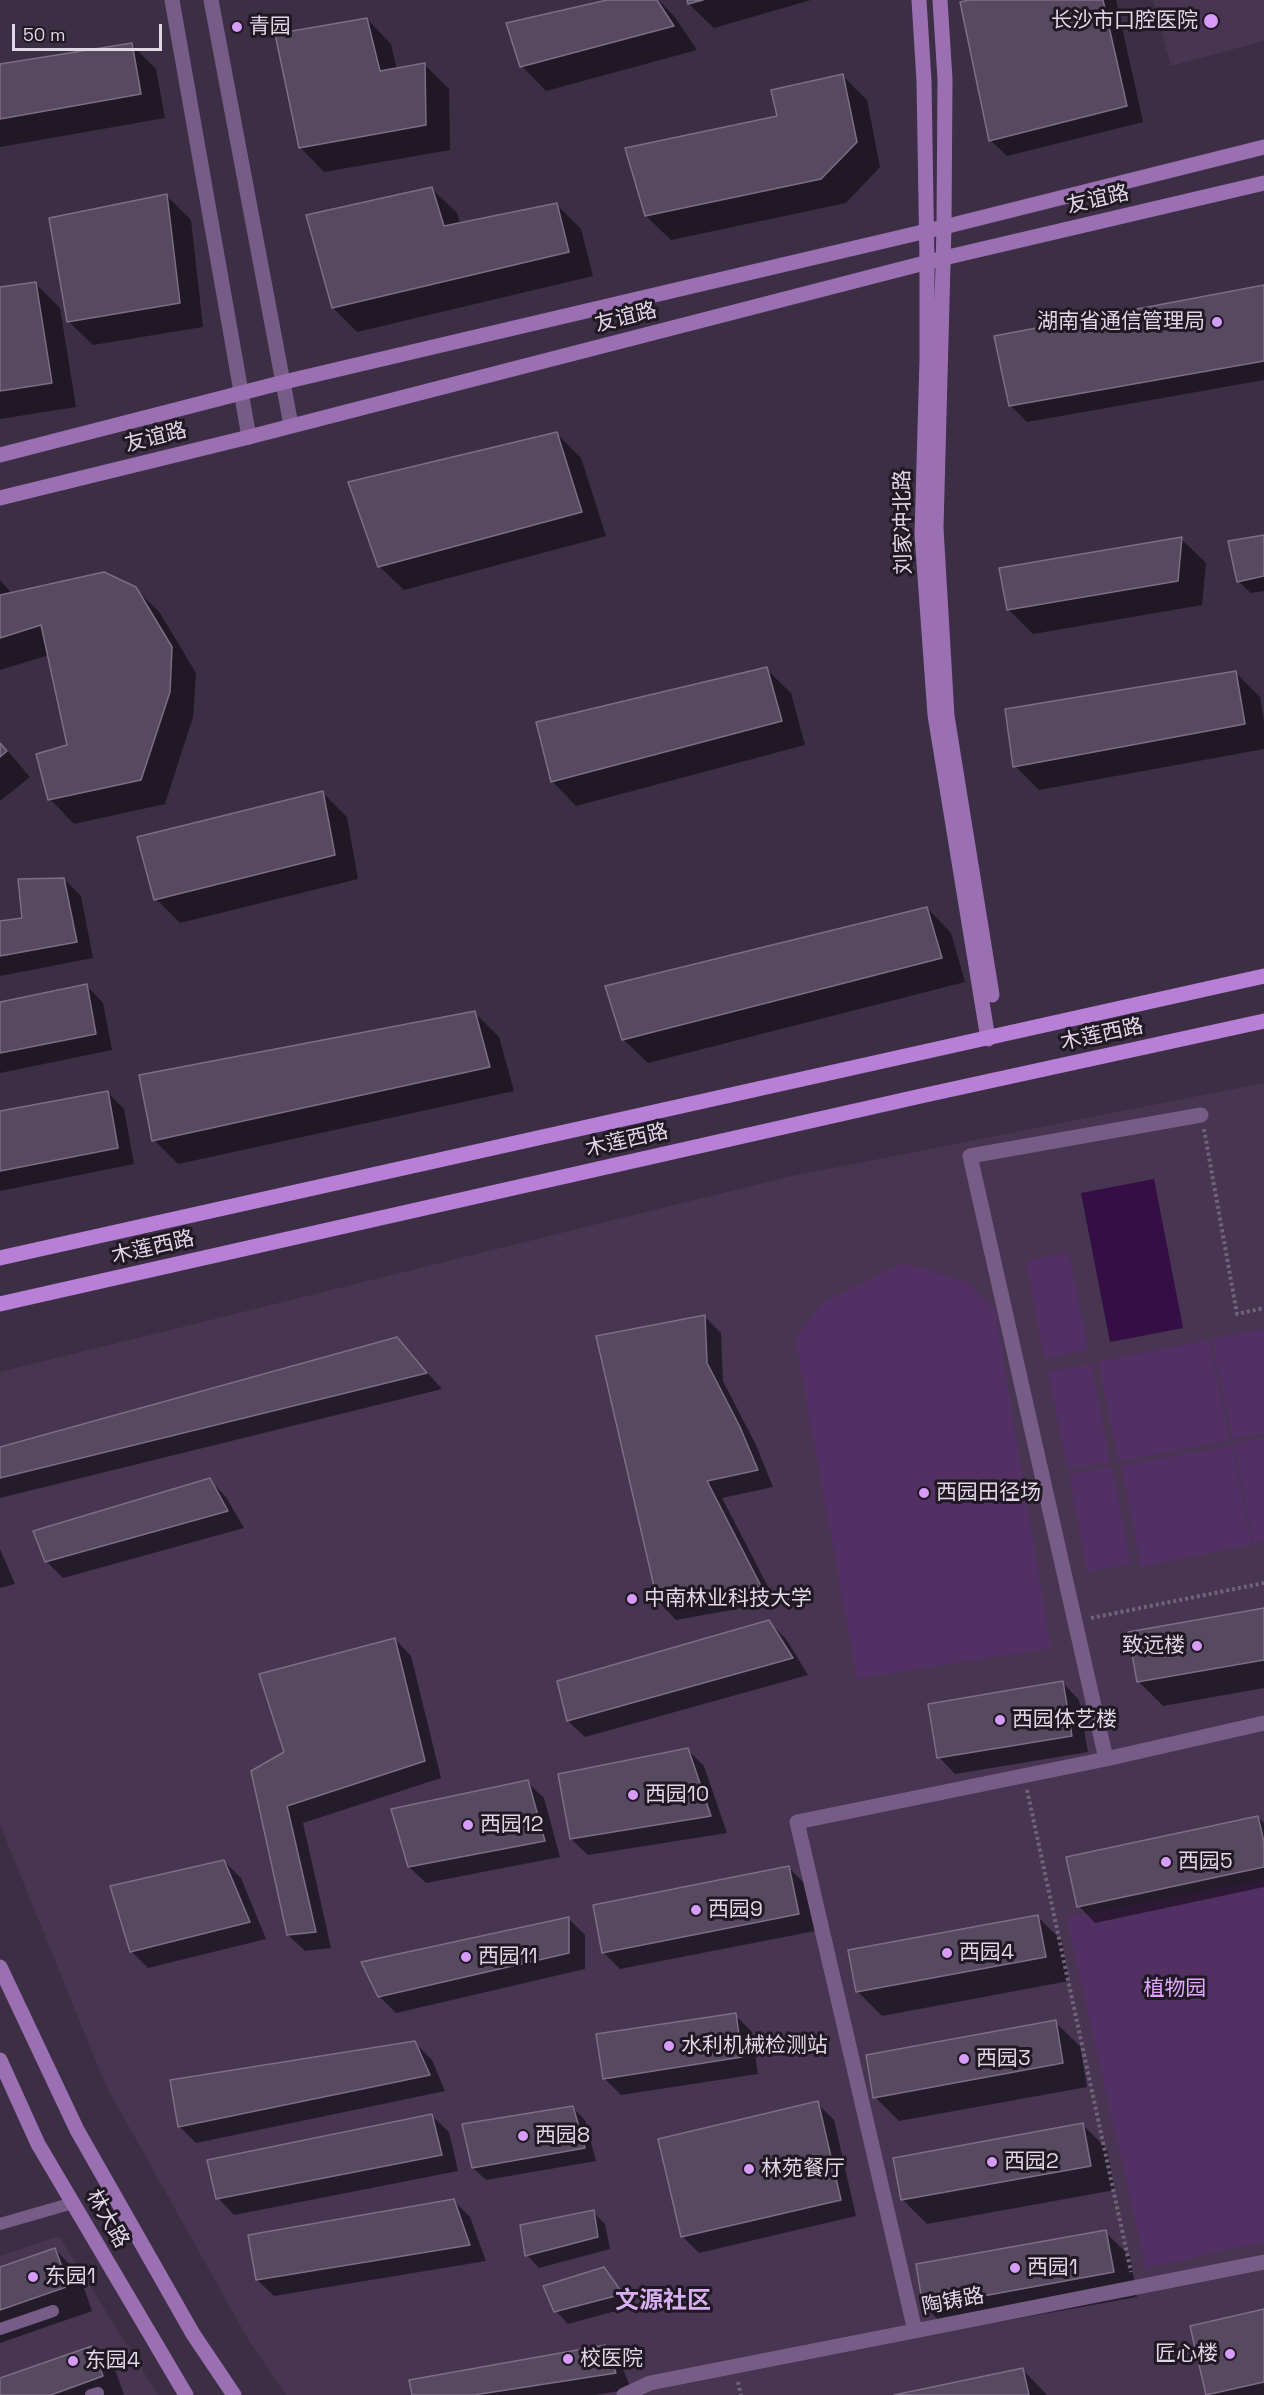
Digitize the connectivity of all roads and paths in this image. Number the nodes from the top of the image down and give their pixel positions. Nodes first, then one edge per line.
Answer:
1 (172, 0) edge
2 (211, 0) edge
3 (919, 0) edge
4 (940, 0) edge
5 (1264, 147) edge
6 (1264, 183) edge
7 (944, 227) junction
8 (926, 231) junction
9 (944, 258) junction
10 (927, 263) junction
11 (284, 382) junction
12 (241, 393) junction
13 (291, 425) junction
14 (249, 437) junction
15 (0, 455) edge
16 (0, 498) edge
17 (1264, 976) edge
18 (1264, 1022) edge
19 (993, 1038) junction
20 (1201, 1115) joint
21 (0, 1258) edge
22 (0, 1304) edge
23 (1264, 1308) edge
24 (1264, 1583) edge
25 (1076, 1621) junction
26 (1264, 1723) edge
27 (1106, 1759) junction
28 (1024, 1776) junction
29 (0, 1967) edge
30 (0, 2060) edge
31 (73, 2202) junction
32 (0, 2224) edge
33 (1264, 2262) edge
34 (1135, 2288) junction
35 (53, 2311) dead end
36 (0, 2329) edge
37 (915, 2331) junction
38 (186, 2395) edge
39 (234, 2395) edge
40 (624, 2395) edge

1 - 12 street
2 - 11 street
3 - 8 main road, 刘家冲北路
4 - 7 main road, 刘家冲北路
5 - 7 main road, 友谊路
6 - 9 main road, 友谊路
7 - 8 main road, 友谊路
7 - 9 main road, 刘家冲北路
8 - 10 main road, 刘家冲北路
8 - 11 main road, 友谊路
9 - 10 main road, 友谊路
9 - 19 main road, 刘家冲北路
10 - 13 main road, 友谊路
10 - 19 main road, 刘家冲北路
11 - 12 main road, 友谊路
11 - 13 street
12 - 14 street
12 - 15 main road, 友谊路
13 - 14 main road, 友谊路
14 - 16 main road, 友谊路
17 - 19 main road, 木莲西路
18 - 22 main road, 木莲西路
19 - 21 main road, 木莲西路
20 - 23 path
20 - 25 street
24 - 25 path
25 - 27 street
26 - 27 street
27 - 28 street
28 - 34 path
28 - 37 street
29 - 39 main road
30 - 31 main road, 林大路
31 - 32 lane
31 - 38 main road, 林大路
33 - 34 street, 陶铸路
34 - 37 street, 陶铸路
35 - 36 lane
37 - 40 street, 陶铸路

